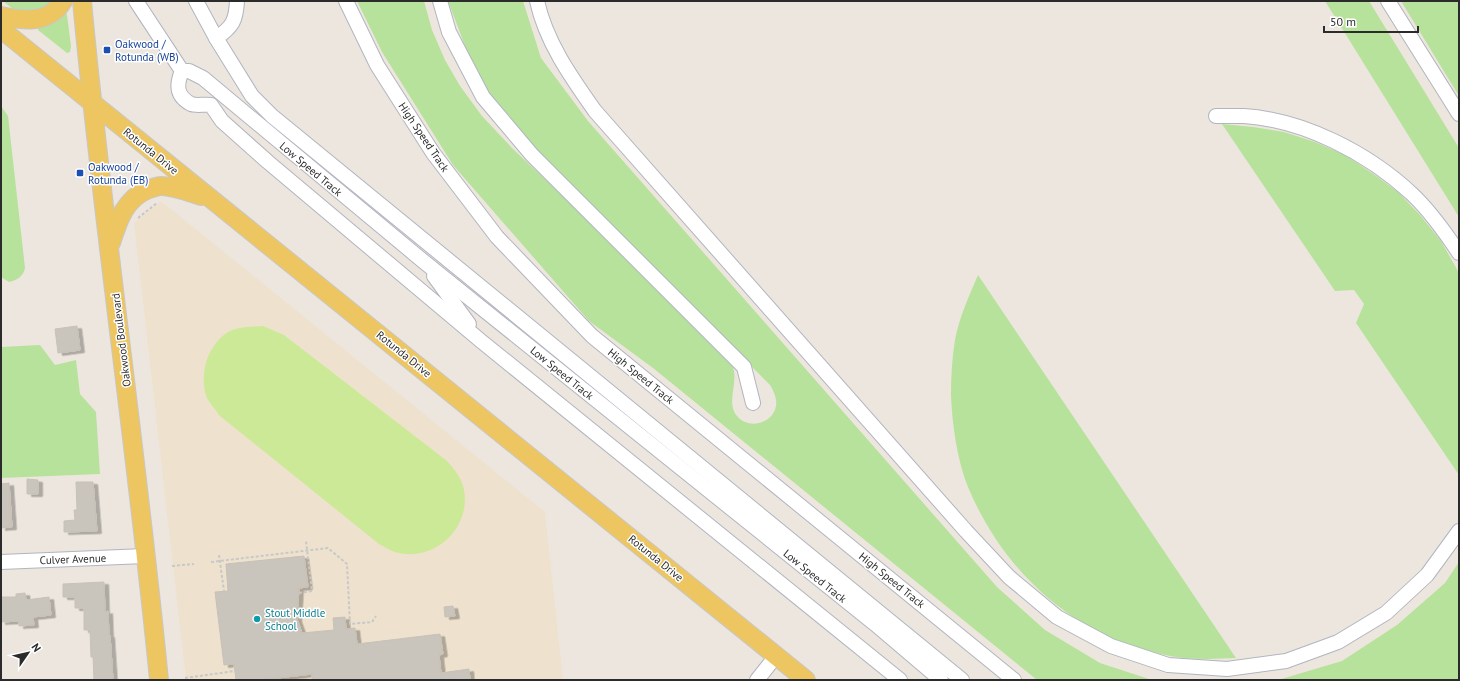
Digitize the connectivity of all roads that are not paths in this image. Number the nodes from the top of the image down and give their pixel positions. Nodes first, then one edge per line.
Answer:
1 (64, 1) edge
2 (82, 1) edge
3 (136, 1) edge
4 (196, 1) edge
5 (237, 1) edge
6 (346, 1) edge
7 (440, 1) edge
8 (537, 1) edge
9 (1388, 1) edge
10 (1, 16) edge
11 (1, 29) edge
12 (216, 38) junction
13 (182, 71) junction
14 (91, 103) junction
15 (1459, 114) edge
16 (1216, 116) dead end
17 (213, 200) junction
18 (109, 247) junction
19 (1459, 253) edge
20 (423, 261) junction
21 (481, 341) junction
22 (753, 402) dead end
23 (1459, 531) edge
24 (145, 556) junction
25 (1, 562) edge
26 (776, 656) junction
27 (796, 677) edge
28 (158, 680) edge
29 (757, 680) edge
30 (900, 680) edge
31 (941, 680) edge
32 (962, 680) edge
33 (1014, 680) edge

1 - 10 main road
2 - 14 main road, Oakwood Boulevard
3 - 13 street
4 - 12 street
5 - 12 street
6 - 33 street, High Speed Track
7 - 22 street
8 - 23 street
9 - 15 street
11 - 14 main road, Rotunda Drive
12 - 32 street
13 - 20 street, Low Speed Track
13 - 21 street
14 - 17 main road, Rotunda Drive
14 - 18 main road, Oakwood Boulevard
16 - 19 street
17 - 18 main road
17 - 26 main road, Rotunda Drive
18 - 24 main road, Oakwood Boulevard
20 - 21 street
20 - 31 street, Low Speed Track
21 - 30 street
24 - 25 street, Culver Avenue
24 - 28 main road, Oakwood Boulevard
26 - 27 main road, Rotunda Drive
26 - 29 street

